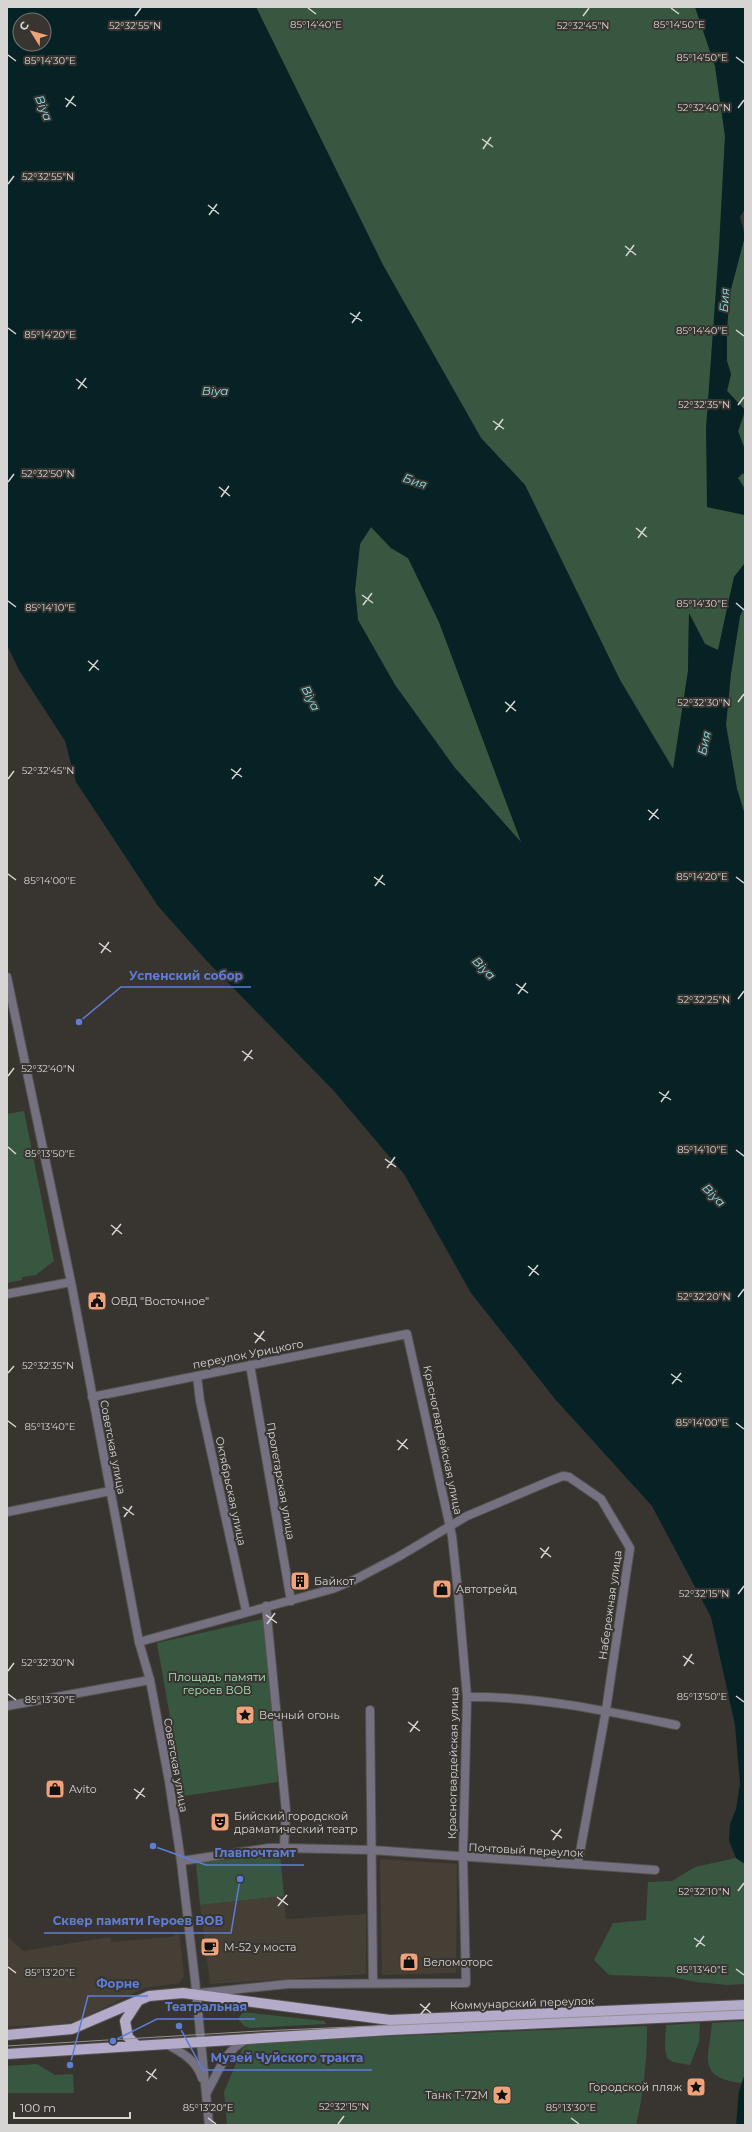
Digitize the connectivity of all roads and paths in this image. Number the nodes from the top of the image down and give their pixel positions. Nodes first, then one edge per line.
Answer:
1 (7, 977) edge
2 (10, 1006) edge
3 (71, 1282) junction
4 (7, 1294) edge
5 (407, 1334) joint
6 (250, 1365) junction
7 (197, 1376) junction
8 (92, 1397) junction
9 (110, 1491) junction
10 (7, 1512) edge
11 (450, 1526) junction
12 (291, 1601) junction
13 (266, 1606) junction
14 (246, 1611) junction
15 (139, 1642) junction
16 (150, 1680) junction
17 (467, 1696) junction
18 (7, 1706) edge
19 (370, 1710) dead end
20 (606, 1710) junction
21 (676, 1725) dead end
22 (284, 1848) junction
23 (372, 1850) junction
24 (463, 1857) junction
25 (181, 1861) junction
26 (578, 1863) junction
27 (655, 1870) dead end
28 (373, 1983) junction
29 (197, 1994) junction
30 (139, 2000) junction
31 (745, 2005) edge
32 (745, 2014) edge
33 (615, 2015) junction
34 (436, 2023) junction
35 (7, 2035) edge
36 (251, 2038) junction
37 (202, 2042) junction
38 (166, 2044) junction
39 (137, 2046) junction
40 (7, 2054) edge
41 (207, 2092) junction
42 (209, 2125) edge

1 - 2 street, Советская улица
2 - 3 street, Советская улица
3 - 4 street
3 - 8 street, Советская улица
5 - 6 street, переулок Урицкого
5 - 11 street, Красногвардейская улица
6 - 7 street, переулок Урицкого
6 - 12 street, Пролетарская улица
7 - 8 street, переулок Урицкого
7 - 14 street, Октябрьская улица
8 - 9 street, Советская улица
9 - 10 street
9 - 15 street, Советская улица
11 - 12 street
11 - 17 street, Красногвардейская улица
11 - 20 street, Набережная улица
12 - 13 street
13 - 14 street
13 - 22 street
14 - 15 street
15 - 16 street, Советская улица
16 - 18 street
16 - 25 street, Советская улица
17 - 20 street
17 - 24 street, Красногвардейская улица
19 - 23 street
20 - 21 street
20 - 26 street, Набережная улица
22 - 23 street, Почтовый переулок
22 - 25 street, Почтовый переулок
23 - 24 street, Почтовый переулок
23 - 28 street
24 - 26 street, Почтовый переулок
24 - 28 street, Красногвардейская улица
25 - 29 street, Советская улица
26 - 27 street, Почтовый переулок
28 - 29 street
29 - 30 main road, Коммунарский переулок
29 - 34 main road, Коммунарский переулок
29 - 37 street, Советская улица
30 - 35 main road, Коммунарский переулок
30 - 39 main road
31 - 33 main road
32 - 33 main road
33 - 34 main road, Коммунарский переулок
34 - 36 main road, Коммунарский переулок
36 - 37 main road, Коммунарский переулок
36 - 41 street
37 - 38 main road, Коммунарский переулок
37 - 41 street, Советская улица
38 - 39 main road, Коммунарский переулок
38 - 41 street
39 - 40 main road, Коммунарский переулок
41 - 42 street

